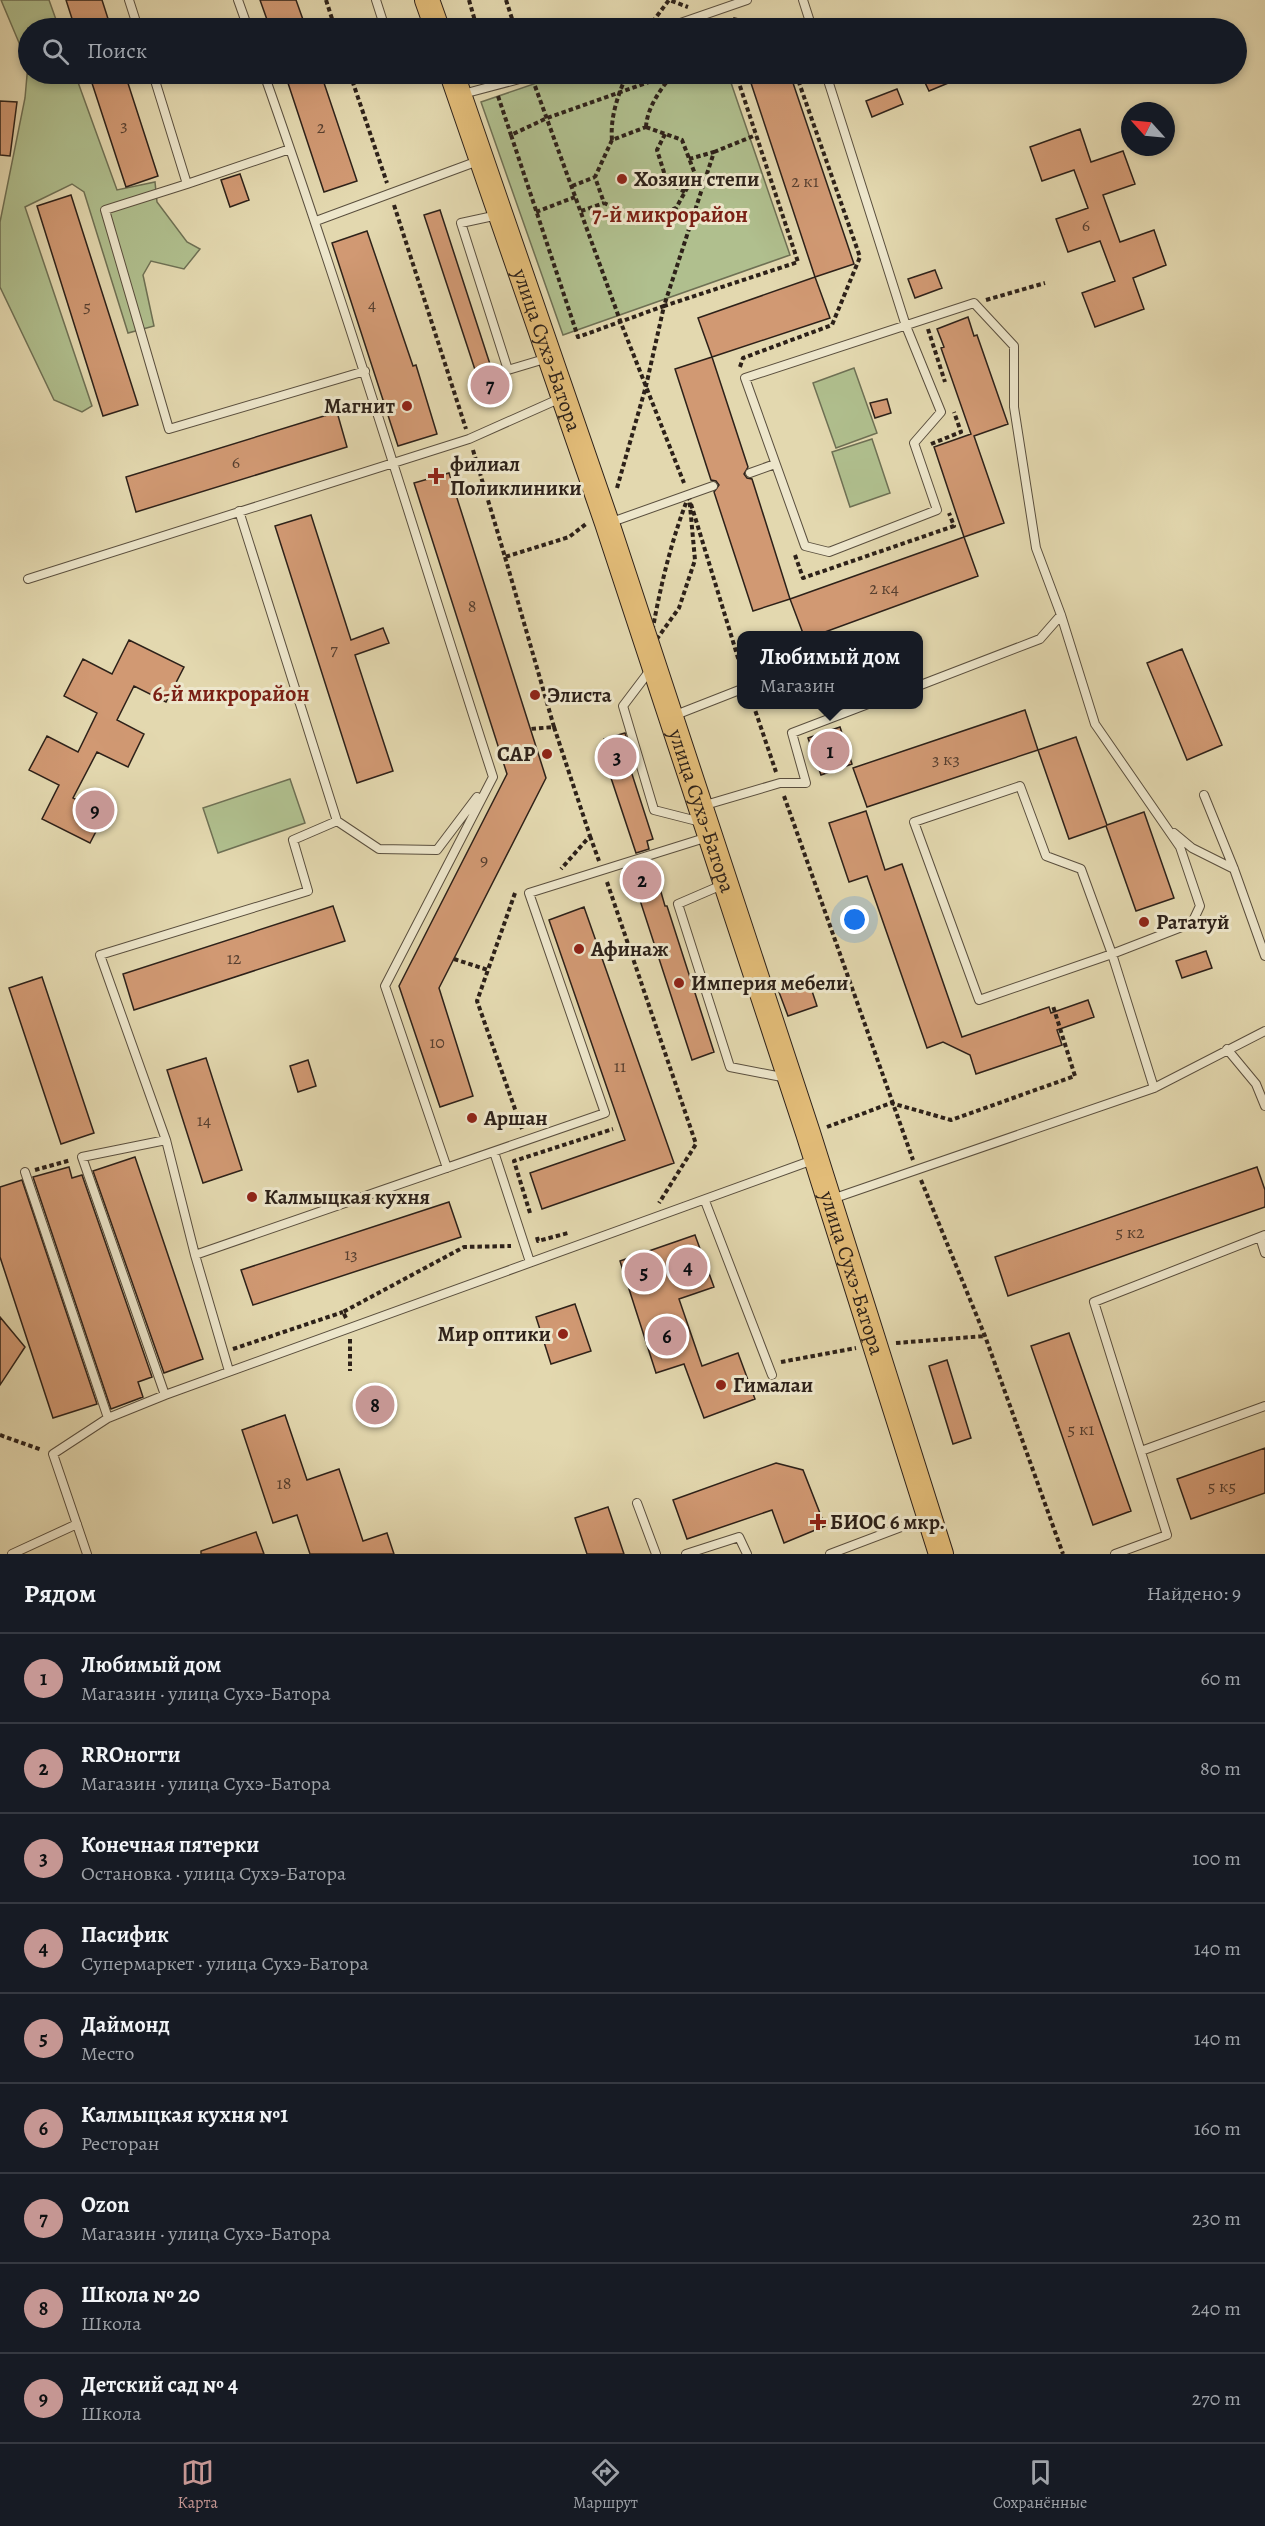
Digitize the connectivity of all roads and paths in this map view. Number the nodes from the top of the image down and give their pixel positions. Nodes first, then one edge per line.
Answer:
1 (129, 0) edge
2 (238, 0) edge
3 (326, 0) edge
4 (376, 0) edge
5 (427, 0) edge
6 (469, 0) edge
7 (506, 0) edge
8 (668, 0) edge
9 (747, 0) edge
10 (803, 0) edge
11 (135, 18) edge
12 (244, 18) edge
13 (332, 18) edge
14 (382, 18) edge
15 (433, 18) edge
16 (474, 18) edge
17 (512, 18) edge
18 (655, 18) edge
19 (695, 18) edge
20 (809, 18) edge
21 (156, 84) edge
22 (267, 84) edge
23 (353, 84) edge
24 (455, 84) edge
25 (498, 84) edge
26 (538, 84) edge
27 (623, 84) edge
28 (643, 84) edge
29 (664, 84) edge
30 (739, 84) edge
31 (799, 84) edge
32 (829, 84) edge
33 (494, 85) junction
34 (619, 92) junction
35 (547, 118) junction
36 (646, 127) junction
37 (666, 134) junction
38 (511, 135) junction
39 (756, 135) junction
40 (612, 140) junction
41 (290, 149) junction
42 (714, 152) junction
43 (689, 159) junction
44 (480, 160) junction
45 (595, 177) junction
46 (187, 184) junction
47 (572, 186) junction
48 (685, 192) junction
49 (390, 193) junction
50 (575, 197) junction
51 (604, 203) junction
52 (536, 212) junction
53 (581, 212) junction
54 (499, 215) junction
55 (316, 220) junction
56 (1045, 283) dead end
57 (974, 303) junction
58 (664, 306) junction
59 (925, 320) junction
60 (621, 323) junction
61 (906, 326) junction
62 (551, 357) junction
63 (365, 371) junction
64 (738, 375) dead end
65 (646, 386) junction
66 (946, 387) dead end
67 (565, 397) junction
68 (954, 409) dead end
69 (469, 439) junction
70 (927, 445) dead end
71 (391, 464) junction
72 (775, 464) junction
73 (750, 473) dead end
74 (712, 486) dead end
75 (689, 495) junction
76 (947, 506) dead end
77 (239, 511) junction
78 (605, 517) junction
79 (791, 545) dead end
80 (505, 556) junction
81 (28, 579) dead end
82 (1061, 615) junction
83 (737, 657) edge
84 (652, 658) junction
85 (923, 684) edge
86 (737, 691) edge
87 (754, 709) edge
88 (857, 709) edge
89 (671, 717) junction
90 (530, 729) dead end
91 (493, 777) junction
92 (780, 783) junction
93 (1204, 795) dead end
94 (337, 820) junction
95 (706, 822) junction
96 (1168, 827) junction
97 (1234, 869) junction
98 (726, 883) junction
99 (1112, 954) junction
100 (1265, 956) edge
101 (454, 959) dead end
102 (488, 970) dead end
103 (1053, 1006) dead end
104 (1265, 1031) edge
105 (1227, 1049) junction
106 (790, 1079) junction
107 (1154, 1088) junction
108 (891, 1103) junction
109 (1265, 1106) edge
110 (808, 1133) junction
111 (166, 1140) junction
112 (494, 1152) junction
113 (82, 1157) junction
114 (815, 1159) junction
115 (447, 1168) junction
116 (916, 1169) junction
117 (26, 1172) joint
118 (829, 1200) junction
119 (705, 1201) junction
120 (1262, 1236) edge
121 (538, 1241) dead end
122 (524, 1246) junction
123 (1265, 1253) edge
124 (195, 1255) junction
125 (530, 1262) junction
126 (343, 1312) junction
127 (350, 1327) junction
128 (224, 1353) junction
129 (229, 1371) junction
130 (350, 1371) dead end
131 (772, 1375) dead end
132 (165, 1395) junction
133 (1265, 1406) edge
134 (108, 1418) junction
135 (0, 1435) edge
136 (1141, 1451) junction
137 (53, 1454) junction
138 (638, 1503) dead end
139 (930, 1517) junction
140 (77, 1524) junction
141 (835, 1553) edge
142 (12, 1554) edge
143 (87, 1554) edge
144 (656, 1554) edge
145 (686, 1554) edge
146 (747, 1554) edge
147 (941, 1554) edge
148 (1063, 1554) edge
149 (1115, 1554) edge

1 - 11 lane
2 - 12 lane
3 - 13 path
4 - 14 lane
5 - 15 main road
6 - 16 path
7 - 17 path
8 - 18 path
9 - 19 lane
10 - 20 lane
21 - 46 lane
22 - 41 lane
23 - 49 path
24 - 33 lane
24 - 44 main road, улица Сухэ-Батора
25 - 33 lane
26 - 35 path
27 - 34 path
28 - 34 path
29 - 36 path
30 - 39 path
31 - 64 path
32 - 61 lane
33 - 38 path
34 - 35 path
34 - 40 path
35 - 38 path
35 - 47 path
36 - 37 path
36 - 40 path
37 - 43 path
37 - 48 path
38 - 52 path
39 - 42 path
39 - 58 path
40 - 45 path
41 - 46 lane
41 - 55 lane
42 - 43 path
42 - 58 path
43 - 48 path
44 - 49 lane
44 - 54 main road, улица Сухэ-Батора
45 - 47 path
45 - 51 path
46 - 63 lane
47 - 50 path
48 - 51 path
49 - 55 lane
49 - 69 path
50 - 52 path
50 - 53 path
51 - 53 path
52 - 60 path
53 - 60 path
54 - 62 main road, улица Сухэ-Батора
54 - 62 lane
55 - 63 lane
56 - 57 path
57 - 59 lane
57 - 82 lane
58 - 60 path
58 - 65 path
59 - 61 lane
59 - 66 path
60 - 65 path
61 - 72 lane
61 - 72 lane
62 - 67 main road, улица Сухэ-Батора
63 - 71 lane
65 - 75 path
65 - 78 path
67 - 69 lane
67 - 78 main road, улица Сухэ-Батора
68 - 70 path
69 - 71 lane
69 - 80 path
71 - 77 lane
71 - 91 lane
72 - 73 lane
74 - 75 lane
75 - 78 lane
75 - 83 path
75 - 84 path
75 - 84 path
76 - 79 path
77 - 81 lane
77 - 94 lane
78 - 80 path
78 - 84 main road, улица Сухэ-Батора
80 - 90 path
82 - 85 lane
82 - 96 lane
84 - 89 main road, улица Сухэ-Батора
84 - 95 lane
86 - 89 lane
87 - 92 path
88 - 92 lane
89 - 95 main road, улица Сухэ-Батора
91 - 94 lane
91 - 115 lane
92 - 95 lane
92 - 108 path
93 - 97 lane
94 - 111 lane
95 - 98 main road, улица Сухэ-Батора
95 - 112 lane
96 - 97 lane
96 - 99 lane
97 - 100 lane
98 - 106 main road, улица Сухэ-Батора
98 - 106 lane
99 - 99 lane
99 - 107 lane
101 - 102 path
103 - 108 path
104 - 105 lane
105 - 107 lane
105 - 109 lane
106 - 110 main road, улица Сухэ-Батора
107 - 116 lane
108 - 110 path
108 - 116 path
110 - 114 main road, улица Сухэ-Батора
111 - 113 lane
111 - 124 lane
112 - 115 lane
112 - 122 lane
113 - 117 path
113 - 132 lane
114 - 118 main road, улица Сухэ-Батора
114 - 119 lane
115 - 124 lane
116 - 118 lane
116 - 148 path
117 - 134 lane
118 - 139 main road, улица Сухэ-Батора
119 - 125 lane
119 - 131 lane
120 - 123 lane
120 - 136 lane
121 - 122 path
122 - 125 lane
122 - 126 path
124 - 128 lane
125 - 127 lane
126 - 127 path
126 - 128 path
127 - 129 lane
127 - 130 path
128 - 129 lane
129 - 132 lane
132 - 134 lane
133 - 136 lane
134 - 137 lane
135 - 137 path
136 - 149 lane
137 - 140 lane
138 - 144 lane
139 - 141 lane
139 - 147 main road, улица Сухэ-Батора
140 - 142 lane
140 - 143 lane
145 - 146 lane

